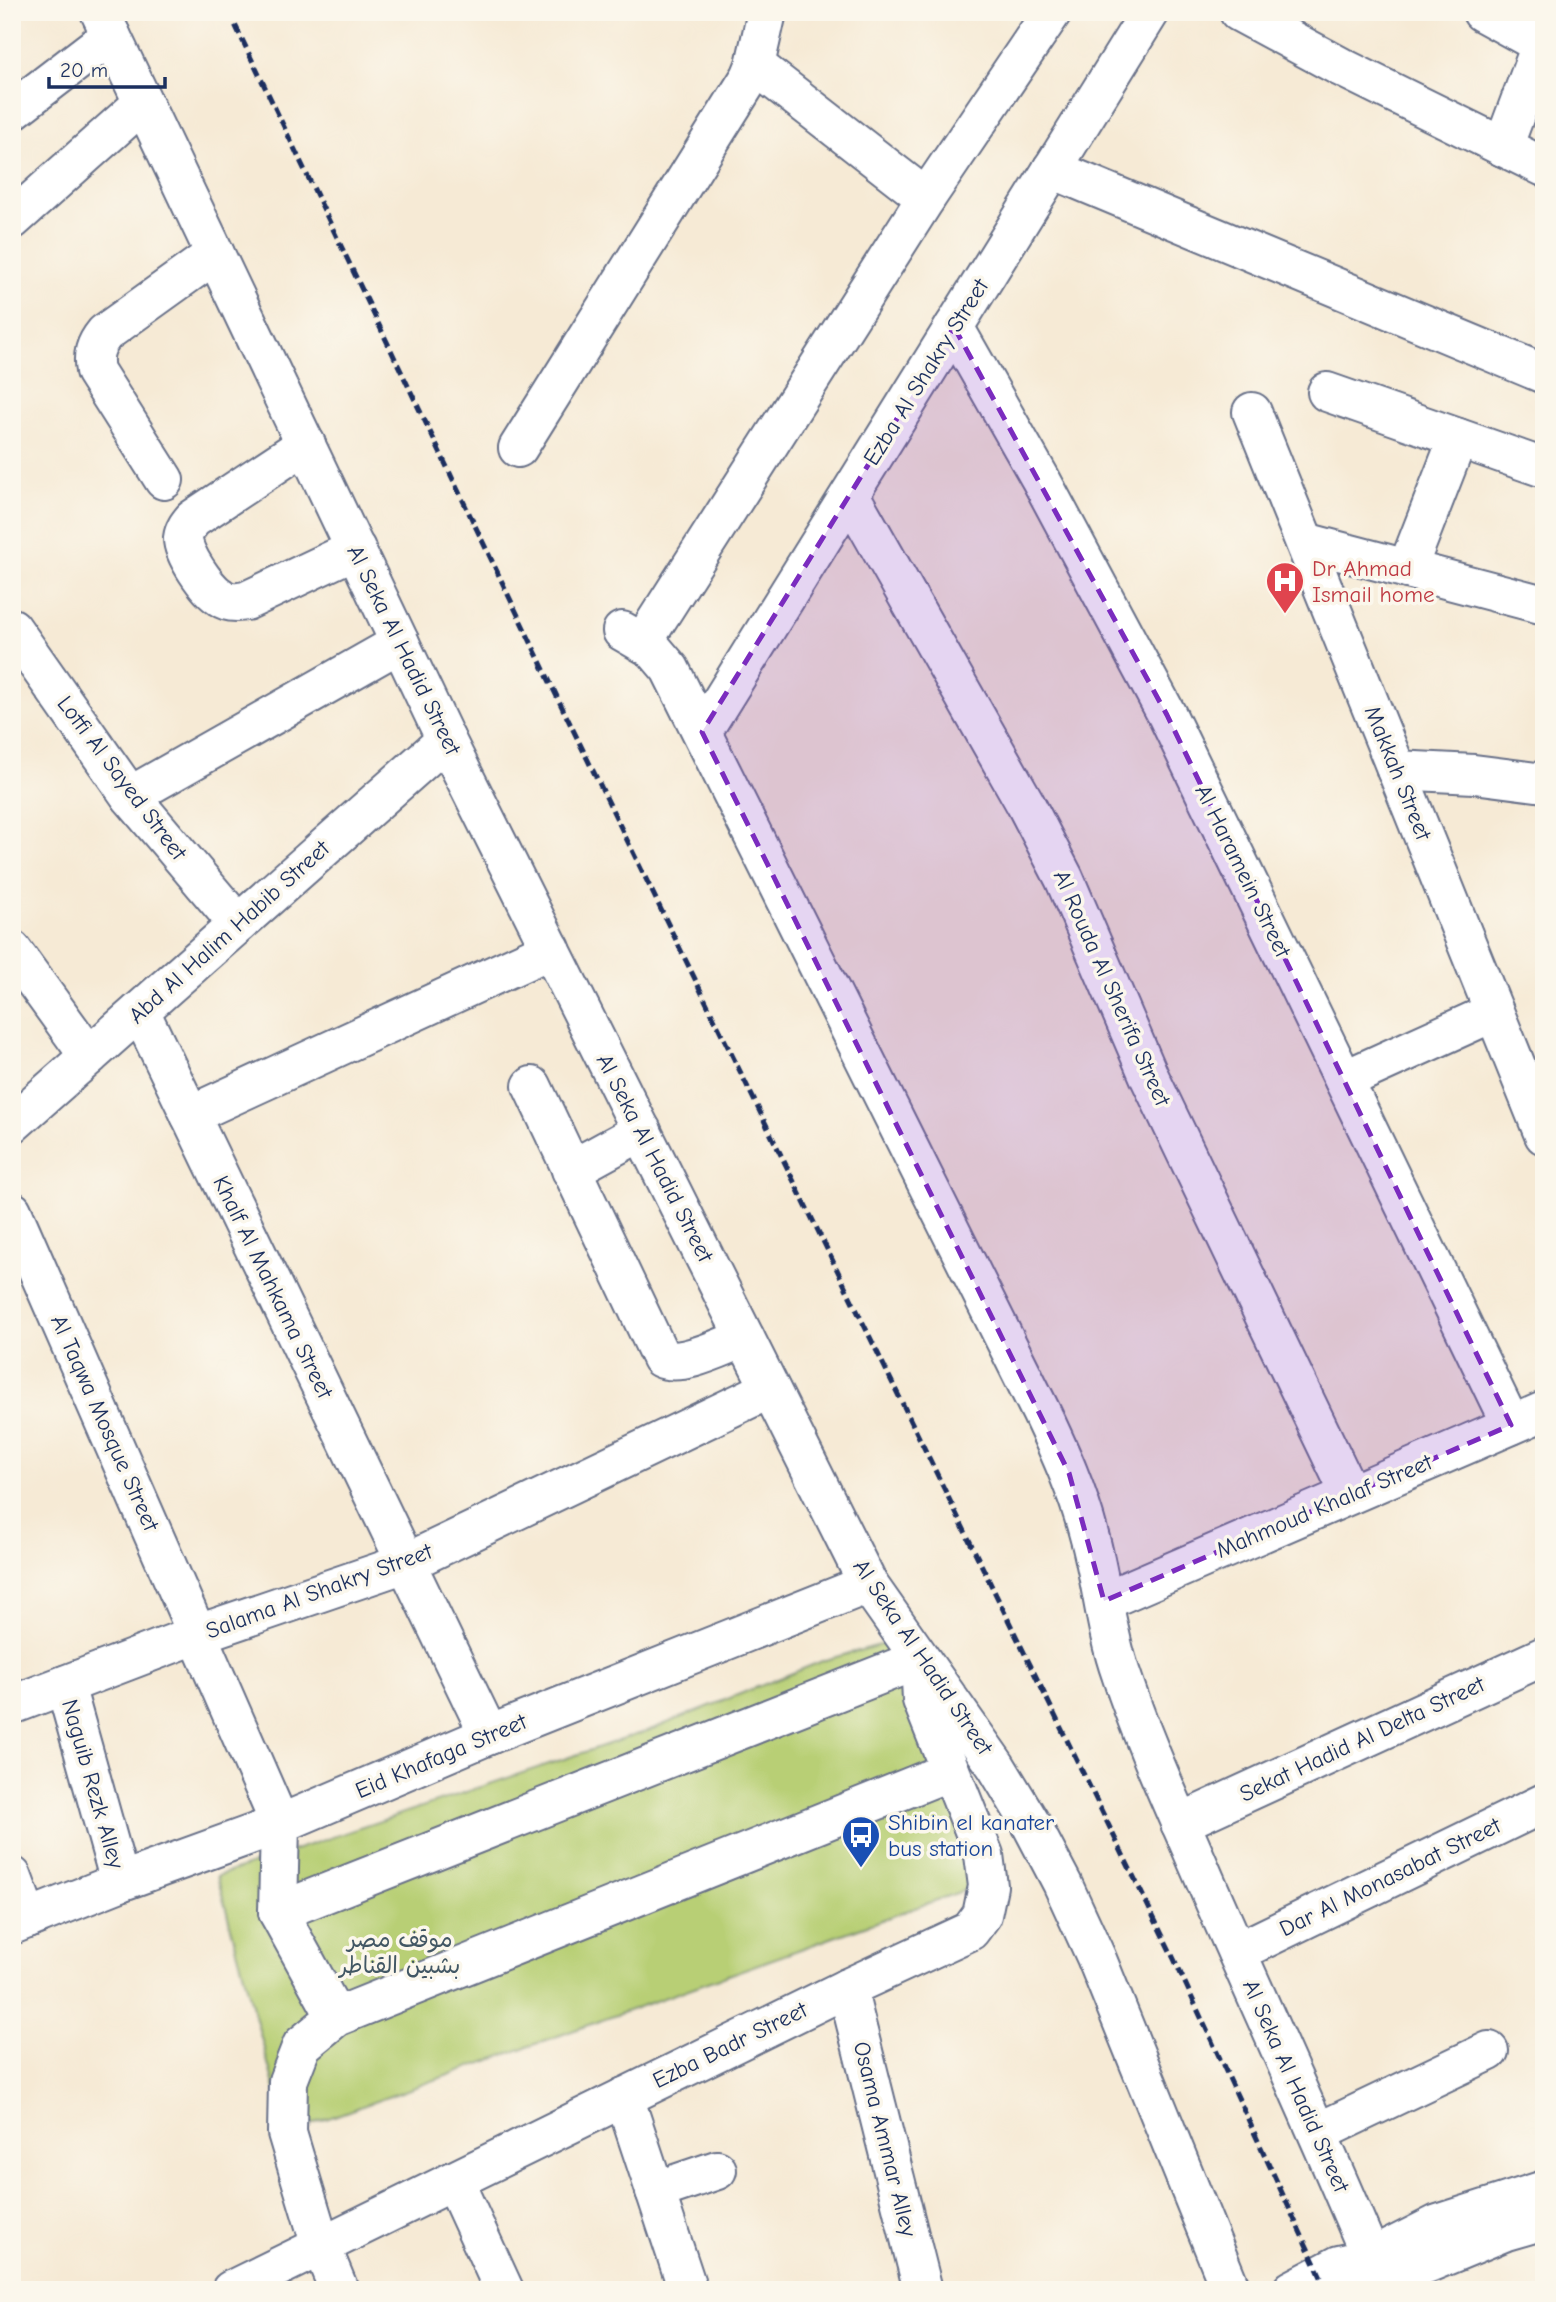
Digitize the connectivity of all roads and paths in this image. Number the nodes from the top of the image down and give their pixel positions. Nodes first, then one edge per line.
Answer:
1 (1052, 12) edge
2 (1150, 12) edge
3 (1239, 12) edge
4 (1482, 12) edge
5 (766, 13) edge
6 (106, 24) edge
7 (1543, 43) edge
8 (755, 65) junction
9 (143, 103) junction
10 (12, 111) edge
11 (1503, 147) junction
12 (1544, 167) edge
13 (1052, 169) junction
14 (926, 198) junction
15 (12, 220) edge
16 (215, 254) junction
17 (954, 327) junction
18 (1544, 374) edge
19 (1327, 391) dead end
20 (1252, 412) dead end
21 (1458, 438) junction
22 (306, 444) junction
23 (518, 448) dead end
24 (1544, 468) edge
25 (164, 481) dead end
26 (849, 495) junction
27 (1305, 542) junction
28 (356, 549) junction
29 (1407, 569) junction
30 (1544, 605) edge
31 (12, 628) edge
32 (400, 643) junction
33 (702, 732) junction
34 (446, 740) junction
35 (1396, 770) junction
36 (1544, 783) edge
37 (130, 796) junction
38 (238, 924) junction
39 (551, 949) junction
40 (12, 950) edge
41 (140, 1011) junction
42 (1494, 1012) junction
43 (89, 1056) junction
44 (1343, 1080) junction
45 (532, 1086) dead end
46 (190, 1115) junction
47 (12, 1124) edge
48 (642, 1131) junction
49 (1544, 1135) edge
50 (571, 1170) junction
51 (12, 1211) edge
52 (745, 1338) junction
53 (770, 1389) junction
54 (1527, 1418) edge
55 (1350, 1494) junction
56 (406, 1563) junction
57 (868, 1584) junction
58 (1104, 1601) junction
59 (198, 1634) junction
60 (1544, 1656) edge
61 (920, 1659) junction
62 (65, 1685) junction
63 (12, 1706) edge
64 (489, 1735) junction
65 (950, 1771) junction
66 (1544, 1803) edge
67 (1180, 1823) junction
68 (280, 1824) junction
69 (12, 1876) edge
70 (120, 1882) junction
71 (278, 1912) junction
72 (20, 1922) edge
73 (1237, 1952) junction
74 (847, 1988) junction
75 (336, 2017) junction
76 (1489, 2051) dead end
77 (624, 2097) junction
78 (1319, 2133) junction
79 (717, 2170) dead end
80 (454, 2180) junction
81 (655, 2190) junction
82 (1544, 2190) edge
83 (1544, 2220) edge
84 (321, 2246) junction
85 (1367, 2274) edge
86 (231, 2290) edge
87 (339, 2290) edge
88 (504, 2290) edge
89 (688, 2290) edge
90 (923, 2290) edge
91 (1231, 2290) edge
92 (1292, 2290) edge

1 - 14 street
2 - 13 street, Ezba Al Shakry Street
3 - 11 street
4 - 7 street
5 - 8 street
6 - 9 street, Al Seka Al Hadid Street
6 - 10 street
7 - 11 street
8 - 14 street
8 - 23 street
9 - 15 street
9 - 16 street, Al Seka Al Hadid Street
11 - 12 street
13 - 17 street, Ezba Al Shakry Street
13 - 18 street
14 - 33 street, Al Seka Al Hadid Street
16 - 22 street, Al Seka Al Hadid Street
16 - 25 street
17 - 26 street, Ezba Al Shakry Street
17 - 44 street, Al Haramein Street
19 - 21 street
20 - 27 street, Makkah Street
21 - 24 street
21 - 29 street
22 - 28 street, Al Seka Al Hadid Street
22 - 28 street
26 - 33 street, Ezba Al Shakry Street
26 - 55 street, Al Rouda Al Sherifa Street
27 - 29 street
27 - 35 street, Makkah Street
28 - 32 street, Al Seka Al Hadid Street
29 - 30 street
31 - 37 street, Lotfi Al Sayed Street
32 - 34 street, Al Seka Al Hadid Street
32 - 37 street
33 - 58 street, Al Seka Al Hadid Street
34 - 38 street, Abd Al Halim Habib Street
34 - 39 street, Al Seka Al Hadid Street
35 - 36 street
35 - 42 street, Makkah Street
37 - 38 street, Lotfi Al Sayed Street
38 - 41 street, Abd Al Halim Habib Street
39 - 46 street
39 - 48 street, Al Seka Al Hadid Street
40 - 43 street
41 - 43 street, Abd Al Halim Habib Street
41 - 46 street, Khalf Al Mahkama Street
42 - 44 street
42 - 49 street, Makkah Street
43 - 47 street, Abd Al Halim Habib Street
44 - 54 street, Al Haramein Street
45 - 50 street
46 - 56 street, Khalf Al Mahkama Street
48 - 50 street
48 - 52 street, Al Seka Al Hadid Street
50 - 52 street
51 - 59 street, Al Taqwa Mosque Street
52 - 53 street, Al Seka Al Hadid Street
53 - 56 street, Salama Al Shakry Street
53 - 57 street, Al Seka Al Hadid Street
54 - 55 street, Mahmoud Khalaf Street
55 - 58 street, Mahmoud Khalaf Street
56 - 59 street, Salama Al Shakry Street
56 - 64 street, Khalf Al Mahkama Street
57 - 61 street, Al Seka Al Hadid Street
57 - 64 street, Eid Khafaga Street
58 - 67 street, Al Seka Al Hadid Street
59 - 62 street, Salama Al Shakry Street
59 - 68 street, Al Taqwa Mosque Street
60 - 67 street, Sekat Hadid Al Delta Street
61 - 65 street, Ezba Badr Street
61 - 71 street
61 - 91 street, Al Seka Al Hadid Street
62 - 63 street, Salama Al Shakry Street
62 - 70 street, Naguib Rezk Alley
64 - 68 street, Eid Khafaga Street
65 - 74 street, Ezba Badr Street
65 - 75 street
66 - 73 street, Dar Al Monasabat Street
67 - 73 street, Al Seka Al Hadid Street
68 - 70 street, Eid Khafaga Street
68 - 71 street
69 - 72 street
70 - 72 street, Eid Khafaga Street
71 - 75 street
73 - 78 street, Al Seka Al Hadid Street
74 - 77 street, Ezba Badr Street
74 - 90 street, Osama Ammar Alley
75 - 84 street
76 - 78 street
77 - 80 street, Ezba Badr Street
77 - 81 street
78 - 85 street, Al Seka Al Hadid Street
79 - 81 street
80 - 84 street, Ezba Badr Street
80 - 88 street
81 - 89 street
82 - 85 street
83 - 85 street
84 - 86 street, Ezba Badr Street
84 - 87 street
85 - 92 street

